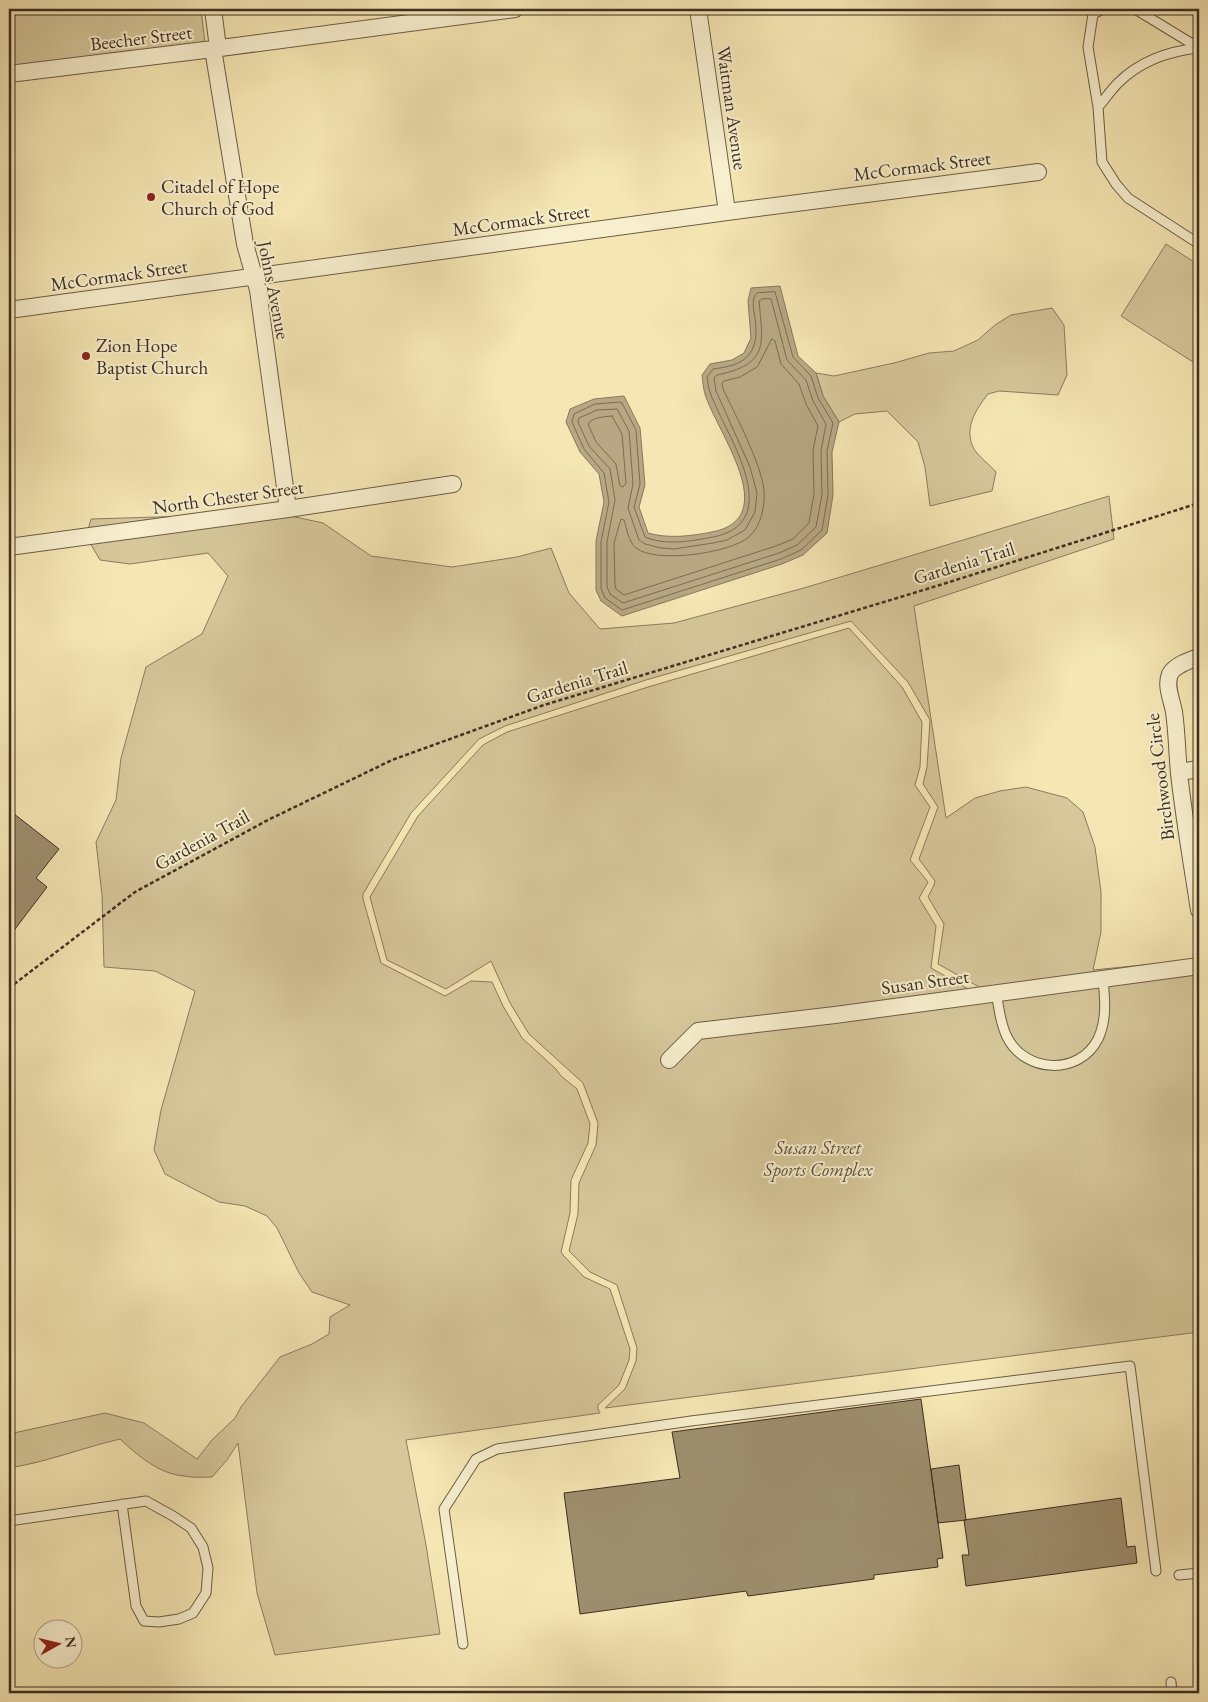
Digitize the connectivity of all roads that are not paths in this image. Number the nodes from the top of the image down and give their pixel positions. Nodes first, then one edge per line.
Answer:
1 (213, 9) edge
2 (516, 9) edge
3 (698, 9) edge
4 (1103, 9) edge
5 (1135, 9) edge
6 (1093, 11) edge
7 (453, 12) edge
8 (1199, 48) edge
9 (215, 49) junction
10 (9, 74) edge
11 (1098, 107) junction
12 (1038, 172) dead end
13 (727, 212) junction
14 (1199, 244) edge
15 (254, 276) junction
16 (9, 310) edge
17 (453, 484) dead end
18 (288, 509) junction
19 (9, 547) edge
20 (1199, 657) edge
21 (1199, 769) edge
22 (1179, 772) junction
23 (1199, 910) edge
24 (1199, 966) edge
25 (1103, 979) junction
26 (996, 992) junction
27 (669, 1060) dead end
28 (122, 1504) junction
29 (9, 1520) edge
30 (1156, 1571) dead end
31 (1199, 1573) edge
32 (1179, 1576) dead end
33 (463, 1644) dead end
34 (1171, 1682) dead end
35 (1172, 1693) edge

1 - 9 street, Johns Avenue
2 - 7 street, Beecher Street
3 - 13 street, Waitman Avenue
4 - 6 lane
5 - 8 lane
6 - 11 lane
7 - 9 street, Beecher Street
8 - 11 lane
9 - 10 street, Beecher Street
9 - 15 street, Johns Avenue
11 - 14 lane
12 - 13 street, McCormack Street
13 - 15 street, McCormack Street
15 - 16 street, McCormack Street
15 - 18 street, Johns Avenue
17 - 18 street, North Chester Street
18 - 19 street, North Chester Street
20 - 22 street, Birchwood Circle
21 - 22 street
22 - 23 street, Birchwood Circle
24 - 25 street, Susan Street
25 - 26 street, Susan Street
25 - 26 lane
26 - 27 street, Susan Street
28 - 28 lane
28 - 29 lane
30 - 33 lane
31 - 32 lane
34 - 35 lane

